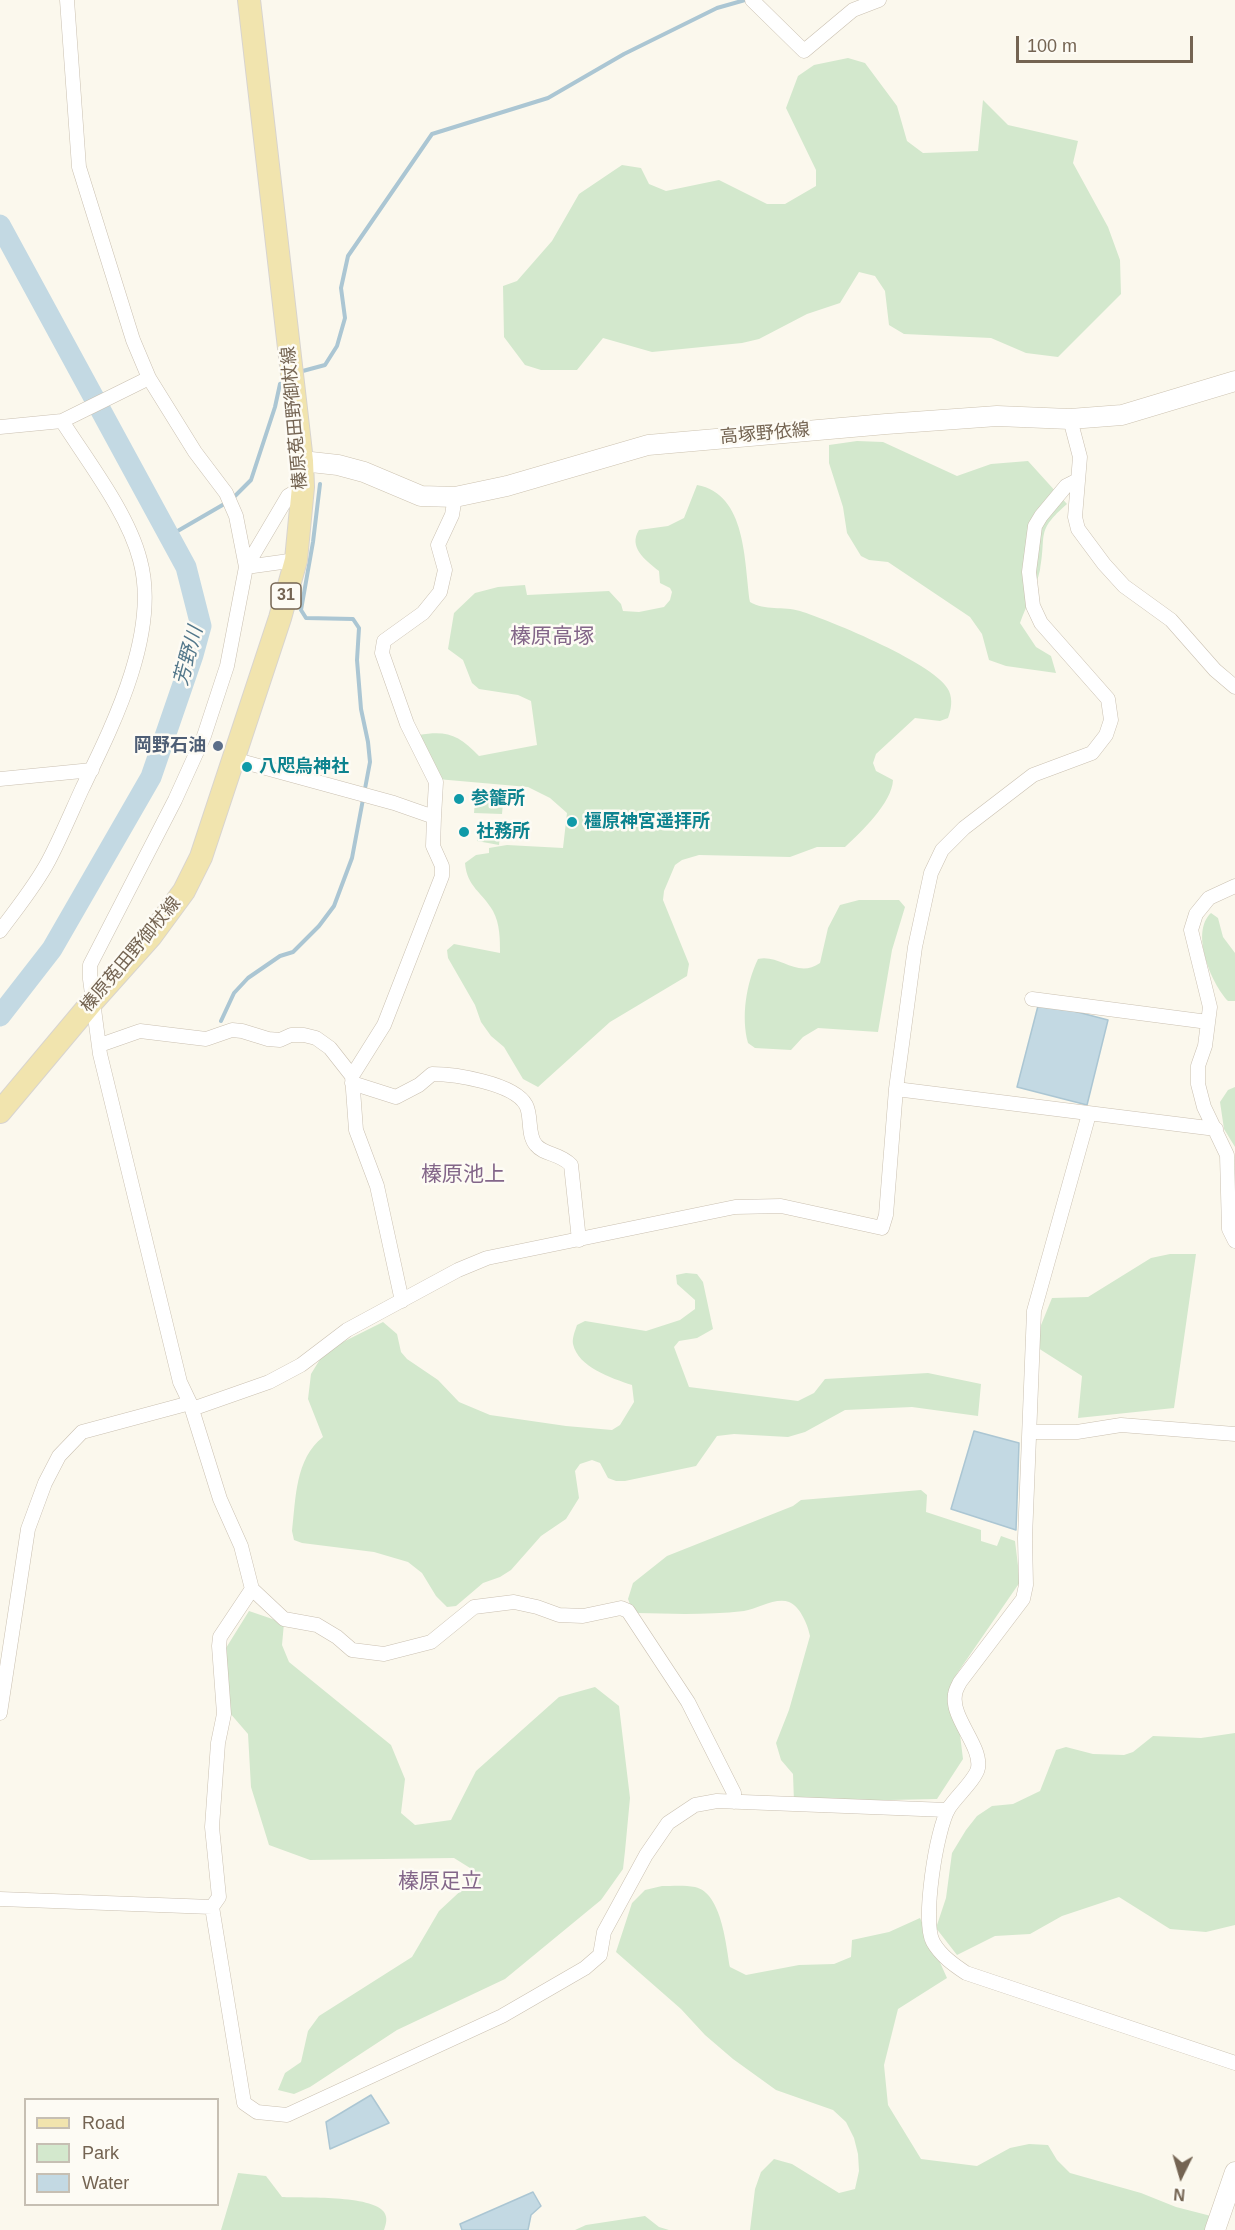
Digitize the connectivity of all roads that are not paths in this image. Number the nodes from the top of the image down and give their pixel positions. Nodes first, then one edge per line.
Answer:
1 (67, 0) edge
2 (249, 0) edge
3 (879, 0) edge
4 (754, 2) edge
5 (146, 379) junction
6 (1235, 381) edge
7 (66, 419) junction
8 (1070, 419) junction
9 (0, 427) edge
10 (302, 461) junction
11 (1078, 480) junction
12 (303, 487) junction
13 (455, 497) junction
14 (296, 560) junction
15 (246, 567) junction
16 (1235, 687) edge
17 (233, 759) junction
18 (92, 770) junction
19 (0, 779) edge
20 (434, 817) junction
21 (1235, 886) edge
22 (0, 931) edge
23 (1032, 999) dead end
24 (93, 1001) junction
25 (1208, 1022) junction
26 (100, 1045) junction
27 (352, 1080) junction
28 (896, 1089) junction
29 (0, 1112) edge
30 (1089, 1114) junction
31 (1216, 1130) junction
32 (579, 1240) junction
33 (1235, 1240) edge
34 (402, 1301) junction
35 (191, 1406) junction
36 (1030, 1432) junction
37 (1235, 1434) edge
38 (252, 1589) junction
39 (0, 1713) edge
40 (734, 1802) junction
41 (947, 1810) junction
42 (0, 1899) edge
43 (212, 1907) junction
44 (1235, 2063) edge
45 (1235, 2172) edge
46 (1215, 2230) edge

1 - 5 street
2 - 10 main road, 榛原菟田野御杖線 / 31
3 - 4 street
5 - 7 street
5 - 15 street
6 - 8 main road, 高塚野依線
7 - 9 street
7 - 18 street
8 - 11 street
8 - 13 main road, 高塚野依線
10 - 12 main road, 榛原菟田野御杖線 / 31
10 - 13 main road, 高塚野依線
11 - 16 street
11 - 28 street
12 - 14 main road, 榛原菟田野御杖線 / 31
12 - 15 street
13 - 20 street
14 - 15 street
14 - 17 main road, 榛原菟田野御杖線 / 31
15 - 24 street
17 - 20 street
17 - 24 main road, 榛原菟田野御杖線 / 31
18 - 19 street
18 - 22 street
20 - 27 street
21 - 25 street
23 - 25 street
24 - 26 street
24 - 29 main road, 榛原菟田野御杖線 / 31
25 - 31 street
26 - 27 street
26 - 35 street
27 - 32 street
27 - 34 street
28 - 30 street
28 - 32 street
30 - 31 street
30 - 36 street
31 - 33 street
32 - 34 street
34 - 35 street
35 - 38 street
35 - 39 street
36 - 37 street
36 - 41 street
38 - 40 street
38 - 43 street
40 - 41 street
40 - 43 street
41 - 44 street
42 - 43 street
45 - 46 main road

